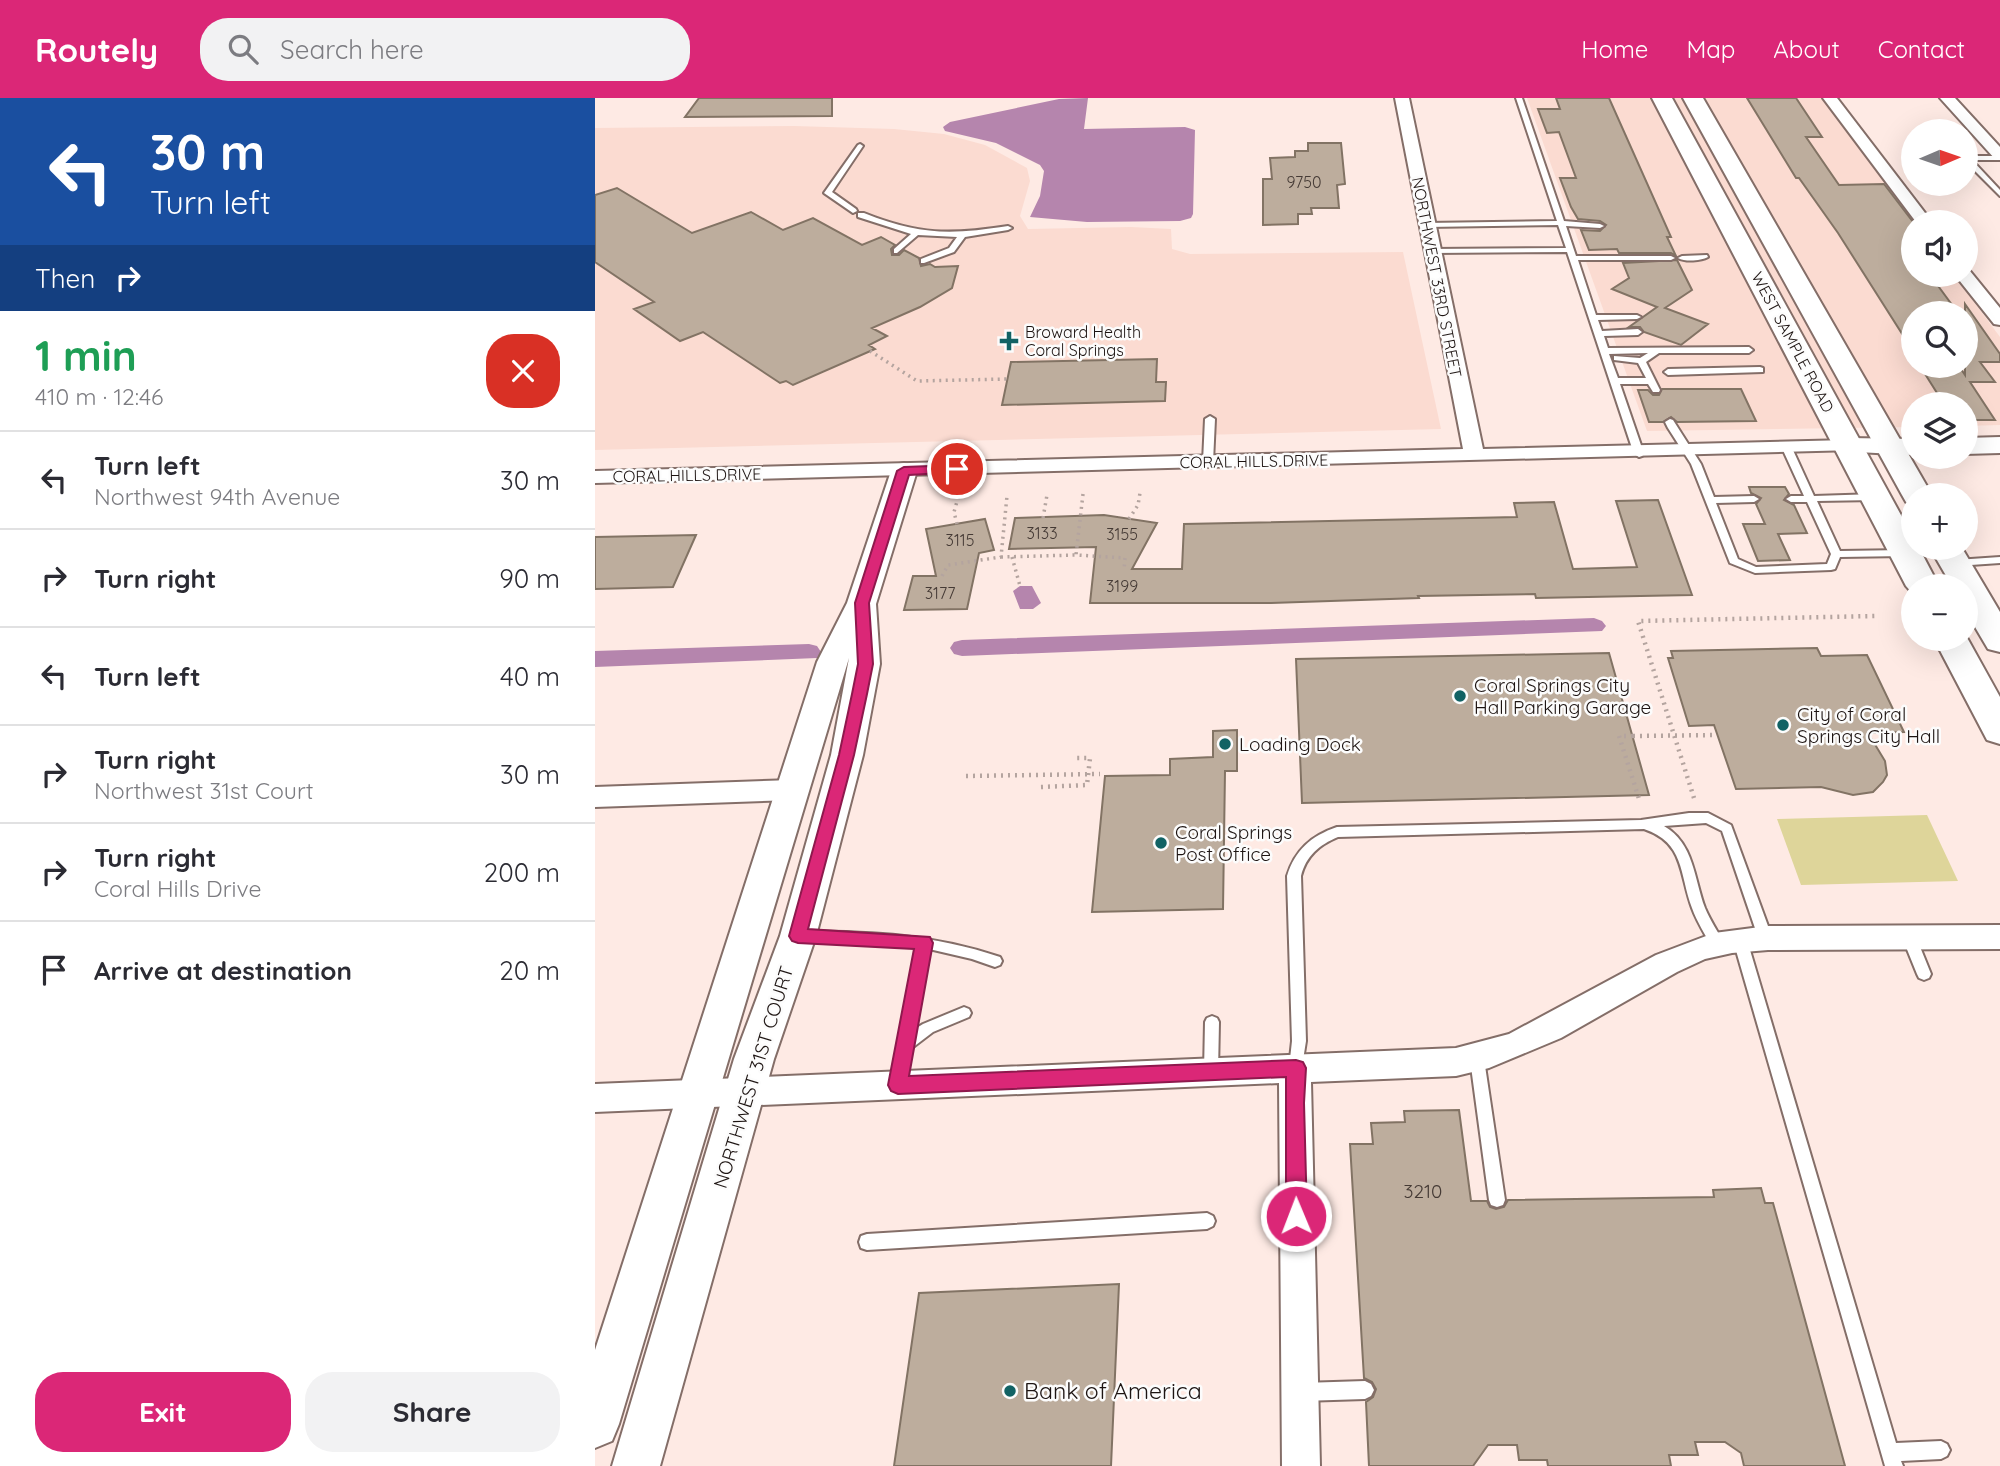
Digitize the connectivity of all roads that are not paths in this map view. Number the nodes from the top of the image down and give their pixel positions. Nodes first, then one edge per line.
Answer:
1 (1402, 98) edge
2 (1519, 98) edge
3 (1693, 98) edge
4 (1830, 98) edge
5 (1947, 98) edge
6 (1666, 106) edge
7 (860, 146) dead end
8 (2000, 157) edge
9 (1740, 181) junction
10 (1707, 182) junction
11 (2000, 194) edge
12 (1915, 210) edge
13 (853, 211) dead end
14 (861, 215) dead end
15 (1761, 218) junction
16 (1561, 223) junction
17 (1427, 225) junction
18 (1600, 226) dead end
19 (1008, 228) dead end
20 (914, 234) junction
21 (961, 236) junction
22 (897, 251) dead end
23 (1431, 251) junction
24 (1571, 254) junction
25 (1704, 257) dead end
26 (1671, 258) dead end
27 (1682, 258) dead end
28 (924, 261) dead end
29 (1974, 287) edge
30 (1637, 317) dead end
31 (1593, 318) junction
32 (2000, 320) edge
33 (1638, 332) dead end
34 (1598, 334) junction
35 (1749, 349) dead end
36 (1660, 350) junction
37 (1605, 354) junction
38 (1641, 361) junction
39 (1760, 370) dead end
40 (1668, 372) dead end
41 (1650, 381) junction
42 (1615, 382) junction
43 (1656, 390) dead end
44 (1210, 419) dead end
45 (1670, 423) dead end
46 (1901, 445) edge
47 (2000, 445) edge
48 (1848, 446) junction
49 (1978, 446) edge
50 (1901, 447) edge
51 (1787, 449) junction
52 (1690, 452) junction
53 (1639, 454) junction
54 (1474, 456) junction
55 (1208, 462) junction
56 (904, 471) junction
57 (595, 477) edge
58 (1876, 497) junction
59 (1808, 498) junction
60 (1754, 499) dead end
61 (1791, 499) dead end
62 (1709, 500) junction
63 (1901, 545) edge
64 (1901, 553) edge
65 (1836, 554) junction
66 (1978, 558) edge
67 (2000, 559) edge
68 (1954, 560) edge
69 (862, 603) junction
70 (1991, 609) edge
71 (2000, 641) edge
72 (1957, 651) edge
73 (2000, 731) edge
74 (793, 790) junction
75 (595, 797) edge
76 (1641, 825) junction
77 (798, 936) junction
78 (1909, 937) junction
79 (2000, 937) edge
80 (1741, 940) junction
81 (924, 943) junction
82 (995, 961) dead end
83 (1924, 974) dead end
84 (964, 1013) dead end
85 (1212, 1022) dead end
86 (905, 1045) junction
87 (1477, 1059) junction
88 (1296, 1068) junction
89 (1211, 1072) junction
90 (898, 1085) junction
91 (746, 1091) junction
92 (699, 1094) junction
93 (595, 1098) edge
94 (1497, 1200) dead end
95 (1207, 1221) dead end
96 (867, 1242) dead end
97 (1365, 1390) dead end
98 (1299, 1392) junction
99 (595, 1424) edge
100 (1941, 1450) dead end
101 (1892, 1459) edge
102 (636, 1466) edge
103 (1301, 1466) edge

1 - 17 street, NORTHWEST 33RD STREET
2 - 16 lane
3 - 9 main road, WEST SAMPLE ROAD
4 - 12 street
5 - 8 street
6 - 9 main road
6 - 10 main road, WEST SAMPLE ROAD
7 - 13 lane
8 - 11 lane
9 - 15 main road, WEST SAMPLE ROAD
10 - 15 main road
10 - 48 main road, WEST SAMPLE ROAD
14 - 20 lane
15 - 46 main road, WEST SAMPLE ROAD
16 - 17 lane
16 - 18 lane
16 - 24 lane
17 - 23 street, NORTHWEST 33RD STREET
19 - 21 lane
20 - 21 lane
20 - 22 lane
21 - 28 lane
23 - 24 lane
23 - 54 street, NORTHWEST 33RD STREET
24 - 26 lane
24 - 31 lane
25 - 27 lane
29 - 32 street
30 - 31 lane
31 - 34 lane
33 - 34 lane
34 - 37 lane
35 - 36 lane
36 - 37 lane
36 - 38 lane
37 - 38 lane
37 - 42 lane
38 - 41 lane
39 - 40 lane
41 - 42 lane
41 - 43 lane
42 - 53 lane
44 - 55 lane
45 - 52 lane
47 - 49 street
48 - 50 street, CORAL HILLS DRIVE
48 - 51 street, CORAL HILLS DRIVE
48 - 58 main road, WEST SAMPLE ROAD
51 - 52 street, CORAL HILLS DRIVE
51 - 59 lane
52 - 53 street, CORAL HILLS DRIVE
52 - 62 lane
53 - 54 street, CORAL HILLS DRIVE
54 - 55 street, CORAL HILLS DRIVE
55 - 56 street, CORAL HILLS DRIVE
56 - 57 street, CORAL HILLS DRIVE
56 - 69 street, NORTHWEST 31ST COURT
58 - 59 lane
58 - 63 main road, WEST SAMPLE ROAD
59 - 61 lane
59 - 65 lane
60 - 62 lane
62 - 65 lane
64 - 65 lane
66 - 67 lane
68 - 70 main road
69 - 74 street, NORTHWEST 31ST COURT
69 - 77 street, NORTHWEST 31ST COURT
70 - 71 main road
72 - 73 main road
74 - 75 street
74 - 92 street, NORTHWEST 31ST COURT
76 - 80 lane
76 - 80 lane
76 - 88 lane
77 - 81 lane
77 - 91 street, NORTHWEST 31ST COURT
78 - 79 street
78 - 80 street
78 - 83 lane
80 - 87 street
80 - 101 lane
81 - 82 lane
81 - 86 lane
84 - 86 lane
85 - 89 lane
86 - 90 lane
87 - 88 street
87 - 94 lane
88 - 89 street
88 - 98 street
89 - 90 street
90 - 91 street
91 - 92 street
91 - 102 street, NORTHWEST 31ST COURT
92 - 93 street
92 - 99 street, NORTHWEST 31ST COURT
95 - 96 lane
97 - 98 lane
98 - 103 street
100 - 101 lane

